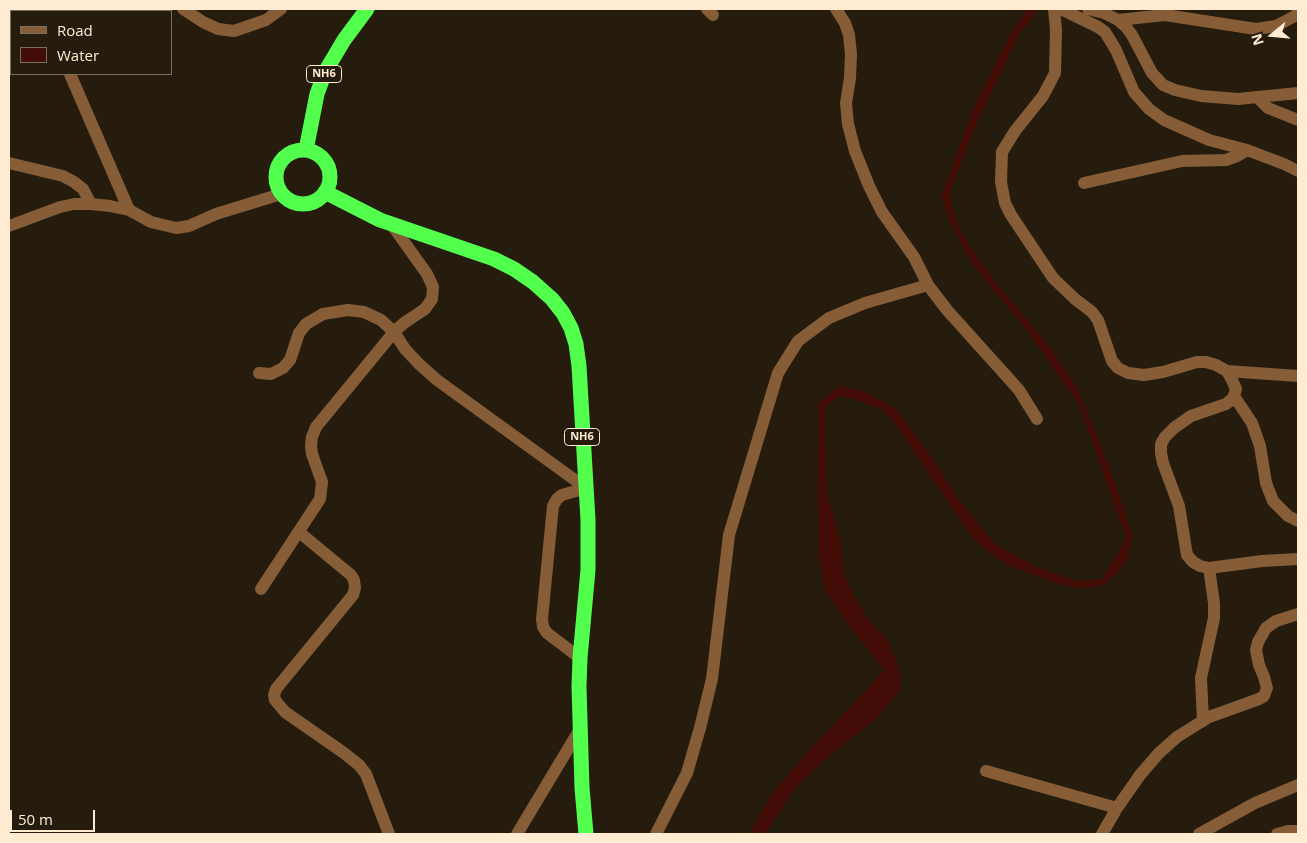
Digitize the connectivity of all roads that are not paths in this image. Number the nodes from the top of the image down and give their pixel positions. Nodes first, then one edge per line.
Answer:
1 (183, 9) edge
2 (281, 9) edge
3 (367, 9) edge
4 (836, 9) edge
5 (1054, 9) edge
6 (1061, 9) edge
7 (1088, 9) edge
8 (1298, 12) edge
9 (1118, 20) junction
10 (70, 75) edge
11 (1298, 93) edge
12 (1258, 98) junction
13 (1298, 120) edge
14 (306, 150) junction
15 (1247, 150) junction
16 (9, 163) edge
17 (1298, 171) edge
18 (1084, 183) dead end
19 (325, 192) junction
20 (281, 194) junction
21 (91, 204) junction
22 (129, 210) junction
23 (392, 225) junction
24 (9, 226) edge
25 (928, 285) junction
26 (394, 332) junction
27 (1227, 371) junction
28 (259, 373) dead end
29 (1298, 376) edge
30 (1234, 396) junction
31 (1037, 419) dead end
32 (586, 488) junction
33 (1298, 521) edge
34 (299, 532) junction
35 (1298, 560) edge
36 (1209, 568) junction
37 (260, 589) dead end
38 (1298, 614) edge
39 (580, 658) junction
40 (1202, 721) junction
41 (580, 729) junction
42 (986, 771) dead end
43 (1298, 785) edge
44 (1117, 808) junction
45 (1298, 831) edge
46 (389, 834) edge
47 (516, 834) edge
48 (586, 834) edge
49 (656, 834) edge
50 (1102, 834) edge
51 (1199, 834) edge
52 (1277, 834) edge

1 - 2 street
3 - 14 highway, NH6
4 - 25 street
5 - 27 street
6 - 15 street
7 - 9 street
8 - 9 street
9 - 12 street
10 - 22 street
11 - 12 street
12 - 13 street
14 - 19 highway
14 - 20 highway
15 - 17 street
15 - 18 street
16 - 21 street
19 - 20 highway
19 - 23 highway, NH6
20 - 22 street
21 - 22 street
21 - 24 street
23 - 26 street
23 - 32 highway, NH6
25 - 31 street
25 - 49 street
26 - 28 street
26 - 32 street
26 - 34 street
27 - 29 street
27 - 30 street
30 - 33 street
30 - 36 street
32 - 39 highway, NH6
32 - 39 street
34 - 37 street
34 - 46 street
35 - 36 street
36 - 40 street
38 - 40 street
39 - 41 highway, NH6
40 - 44 street
41 - 47 street
41 - 48 highway, NH6
42 - 44 street
43 - 51 street
44 - 50 street
45 - 52 street

